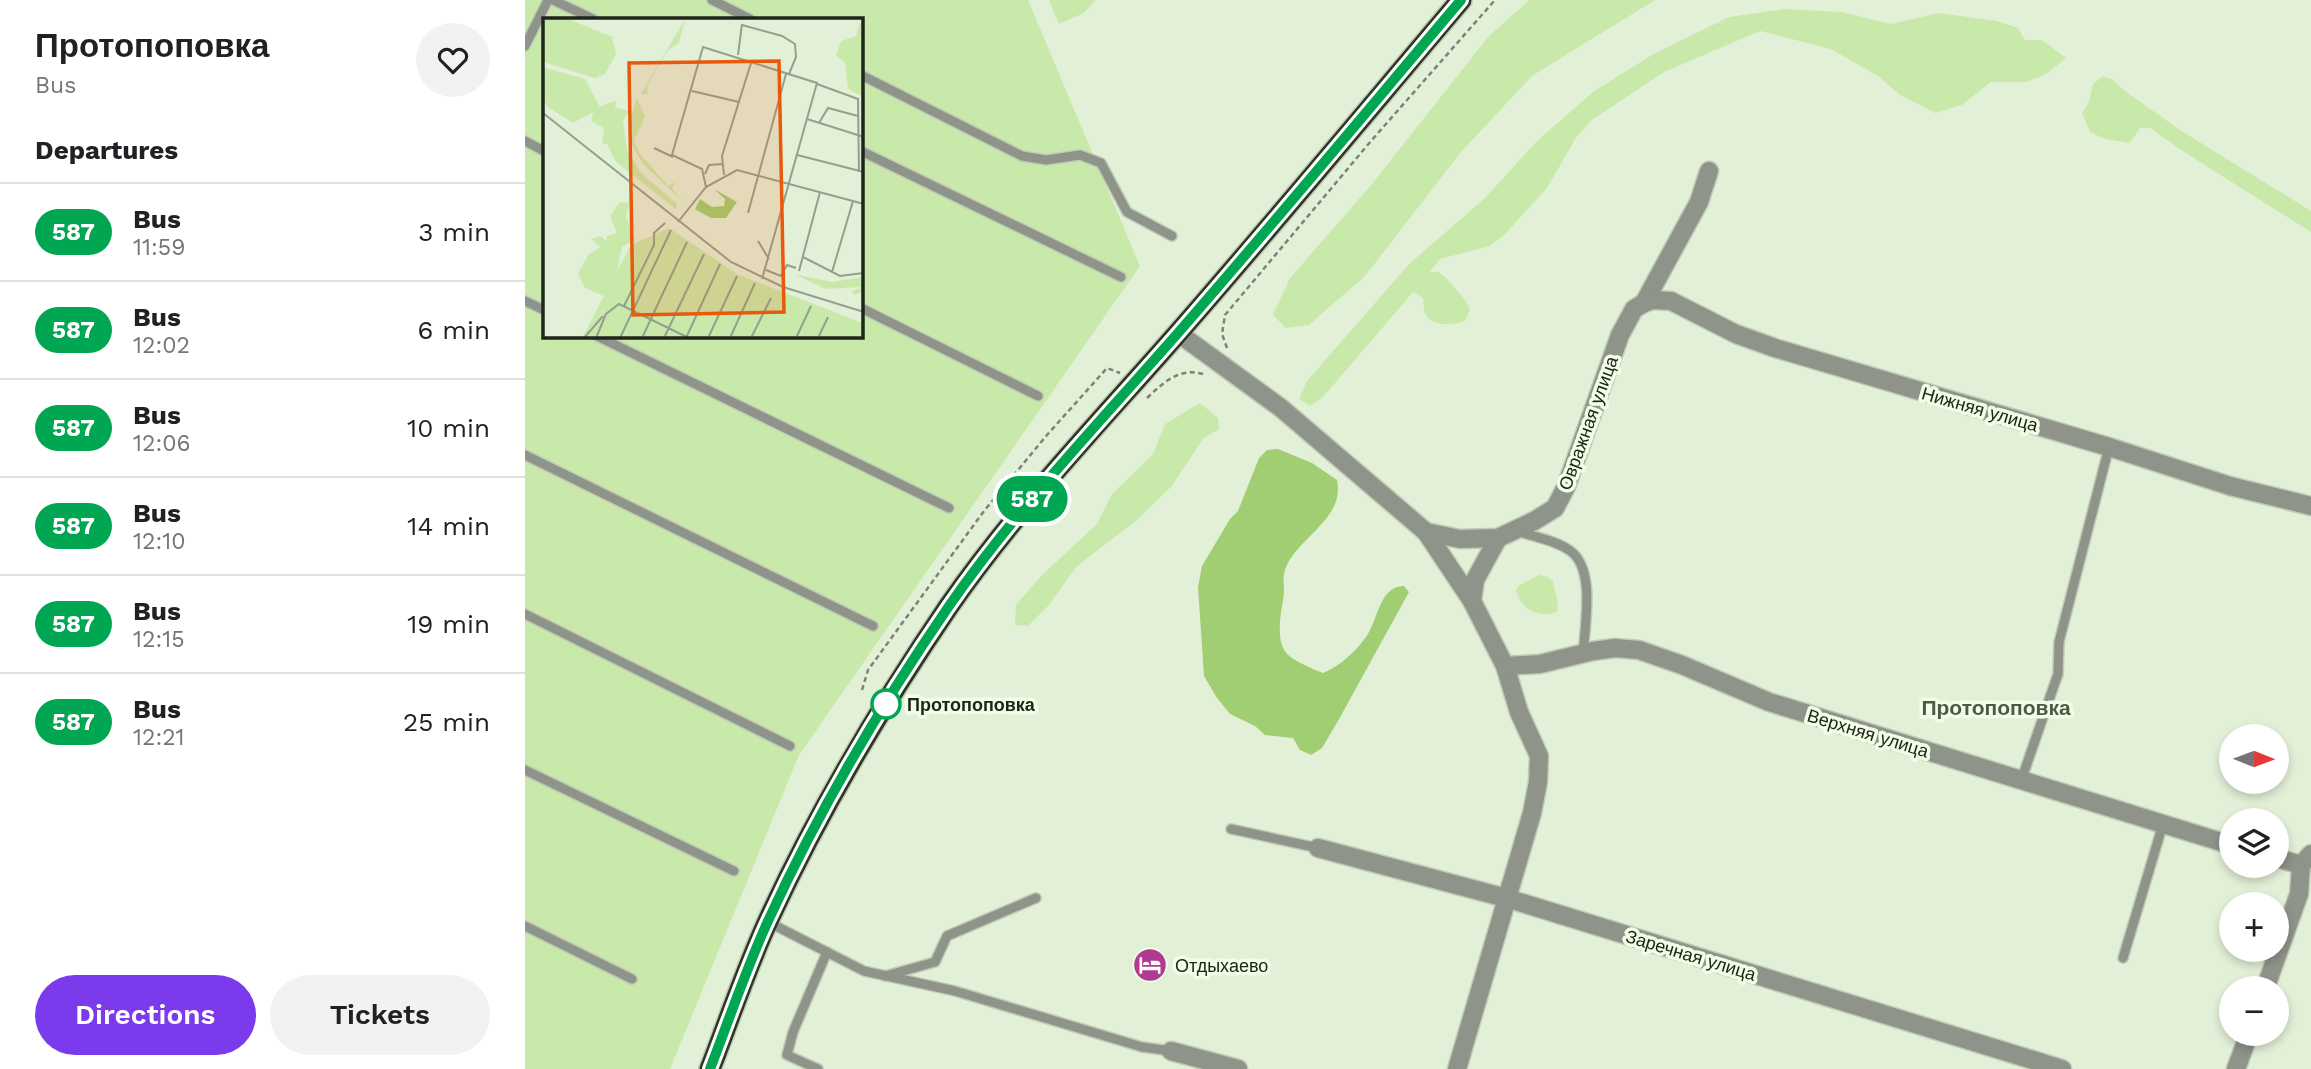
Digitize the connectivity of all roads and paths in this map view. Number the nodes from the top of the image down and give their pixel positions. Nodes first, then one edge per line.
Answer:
1 (548, 0) edge
2 (553, 0) edge
3 (712, 0) edge
4 (1461, 0) edge
5 (1495, 0) edge
6 (591, 18) edge
7 (748, 18) edge
8 (525, 46) edge
9 (863, 76) edge
10 (525, 142) edge
11 (543, 151) edge
12 (863, 151) edge
13 (1709, 171) dead end
14 (1172, 236) dead end
15 (1121, 278) dead end
16 (525, 301) edge
17 (1649, 301) junction
18 (863, 309) edge
19 (543, 310) edge
20 (1178, 333) junction
21 (601, 338) edge
22 (1230, 354) dead end
23 (1120, 373) dead end
24 (1206, 375) dead end
25 (1038, 396) dead end
26 (1147, 398) dead end
27 (2109, 447) junction
28 (525, 455) edge
29 (2311, 506) edge
30 (949, 509) dead end
31 (1516, 530) junction
32 (1426, 532) junction
33 (1499, 538) junction
34 (1472, 601) junction
35 (525, 614) edge
36 (873, 626) dead end
37 (1583, 654) junction
38 (1505, 666) junction
39 (862, 691) dead end
40 (790, 746) dead end
41 (525, 770) edge
42 (2021, 781) junction
43 (2163, 824) junction
44 (1231, 829) dead end
45 (2219, 841) edge
46 (1318, 848) joint
47 (2306, 860) edge
48 (734, 871) dead end
49 (1036, 898) dead end
50 (1506, 898) junction
51 (768, 922) junction
52 (525, 926) edge
53 (827, 952) junction
54 (2123, 958) dead end
55 (883, 976) junction
56 (2270, 976) edge
57 (632, 979) dead end
58 (2245, 1046) edge
59 (1171, 1051) joint
60 (710, 1069) edge
61 (818, 1069) edge
62 (1238, 1069) edge
63 (1457, 1069) edge
64 (2062, 1069) edge
65 (2236, 1069) edge

1 - 8 lane
2 - 6 lane
3 - 7 lane
4 - 20 highway
5 - 22 path
9 - 14 lane
10 - 11 lane
12 - 15 lane
13 - 17 street, Овражная улица
16 - 19 lane
17 - 27 street, Нижняя улица
17 - 31 street, Овражная улица
18 - 25 lane
20 - 32 street
20 - 51 highway
21 - 30 lane
23 - 39 path
24 - 26 path
27 - 29 street, Нижняя улица
27 - 42 lane
28 - 36 lane
31 - 33 street, Овражная улица
31 - 37 lane
32 - 33 street, Овражная улица
32 - 34 street
33 - 34 street
34 - 38 street
35 - 40 lane
37 - 38 street, Верхняя улица
37 - 42 street, Верхняя улица
38 - 50 street
41 - 48 lane
42 - 43 street, Верхняя улица
43 - 45 street, Верхняя улица
43 - 54 lane
44 - 46 lane
46 - 50 street, Заречная улица
47 - 56 street
49 - 55 lane
50 - 63 street
50 - 64 street, Заречная улица
51 - 53 lane
51 - 60 highway
52 - 57 lane
53 - 55 lane
53 - 61 lane
55 - 59 lane
58 - 65 street
59 - 62 street

